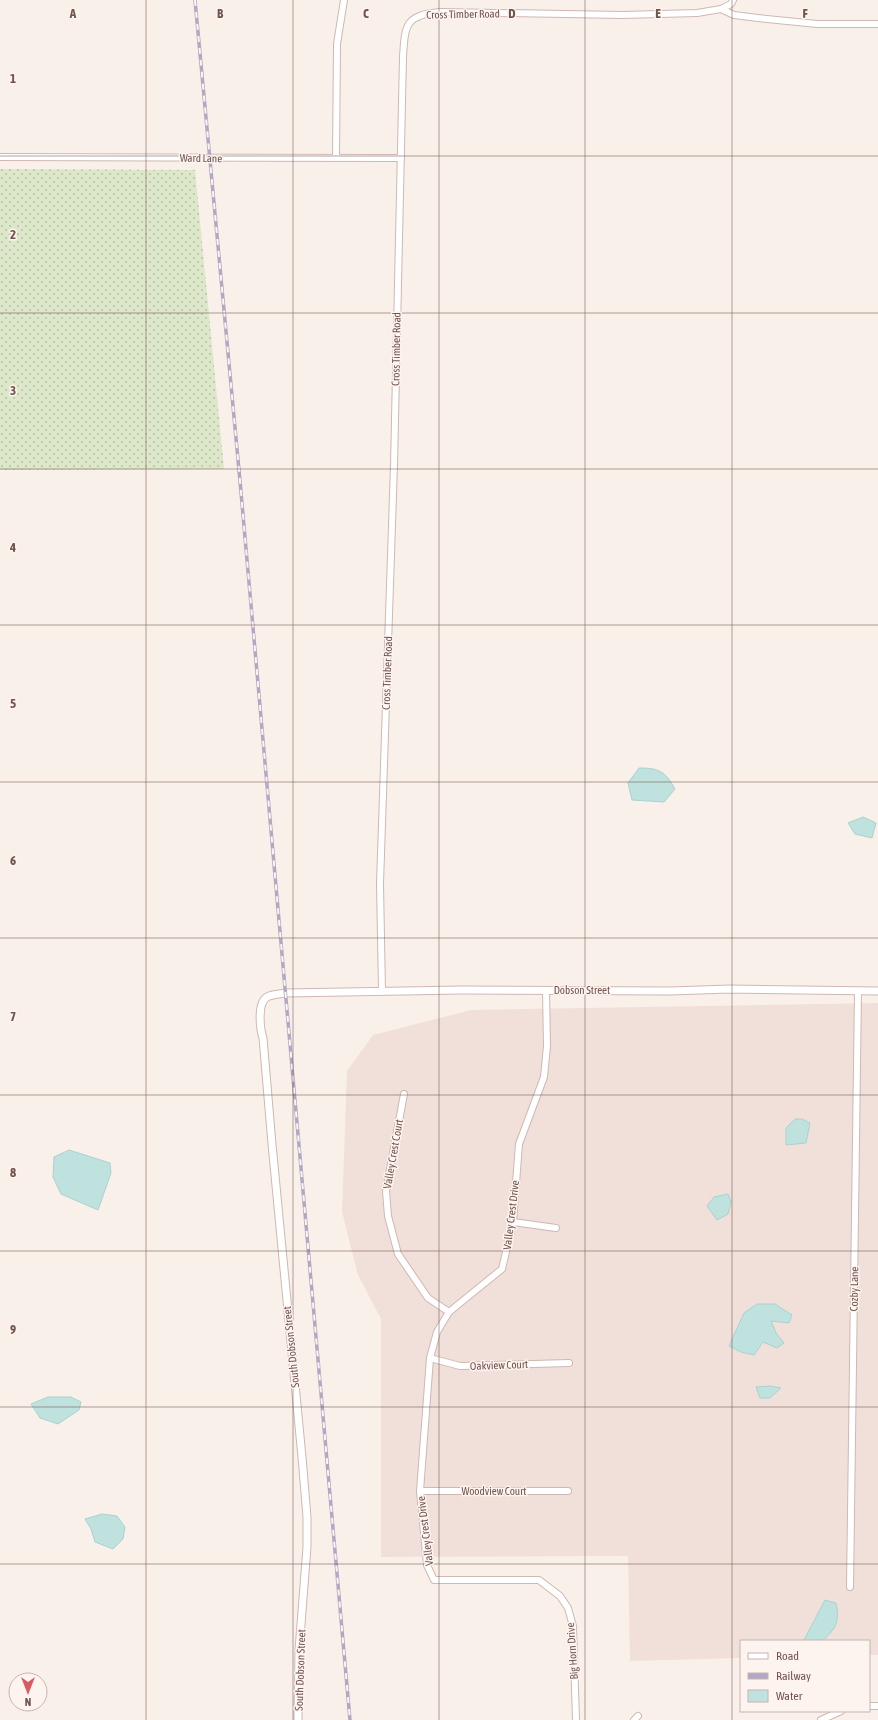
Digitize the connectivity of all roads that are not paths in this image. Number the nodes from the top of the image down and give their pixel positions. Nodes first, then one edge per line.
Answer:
1 (344, 0) edge
2 (733, 0) edge
3 (721, 9) junction
4 (878, 24) edge
5 (0, 157) edge
6 (336, 158) junction
7 (401, 158) junction
8 (546, 990) junction
9 (382, 991) junction
10 (858, 991) junction
11 (878, 991) edge
12 (286, 993) joint
13 (404, 1094) dead end
14 (513, 1222) junction
15 (556, 1228) dead end
16 (449, 1312) junction
17 (430, 1358) junction
18 (569, 1363) dead end
19 (420, 1491) junction
20 (568, 1491) dead end
21 (434, 1580) joint
22 (850, 1587) dead end
23 (839, 1712) edge
24 (298, 1720) edge
25 (576, 1720) edge
26 (821, 1720) edge

1 - 6 street
2 - 3 street, Cross Timber Road
3 - 4 street, Cross Timber Road
3 - 7 street, Cross Timber Road
5 - 6 street, Ward Lane
6 - 7 street, Ward Lane
7 - 9 street, Cross Timber Road
8 - 9 street, Dobson Street
8 - 10 street, Dobson Street
8 - 14 street, Valley Crest Drive
9 - 12 street, Dobson Street
10 - 11 street, Dobson Street
10 - 22 street, Cozby Lane
12 - 24 street, South Dobson Street
13 - 16 street, Valley Crest Court
14 - 15 street
14 - 16 street, Valley Crest Drive
16 - 17 street, Valley Crest Drive
17 - 18 street, Oakview Court
17 - 19 street, Valley Crest Drive
19 - 20 street, Woodview Court
19 - 21 street, Valley Crest Drive
21 - 25 street, Big Horn Drive
23 - 26 street

